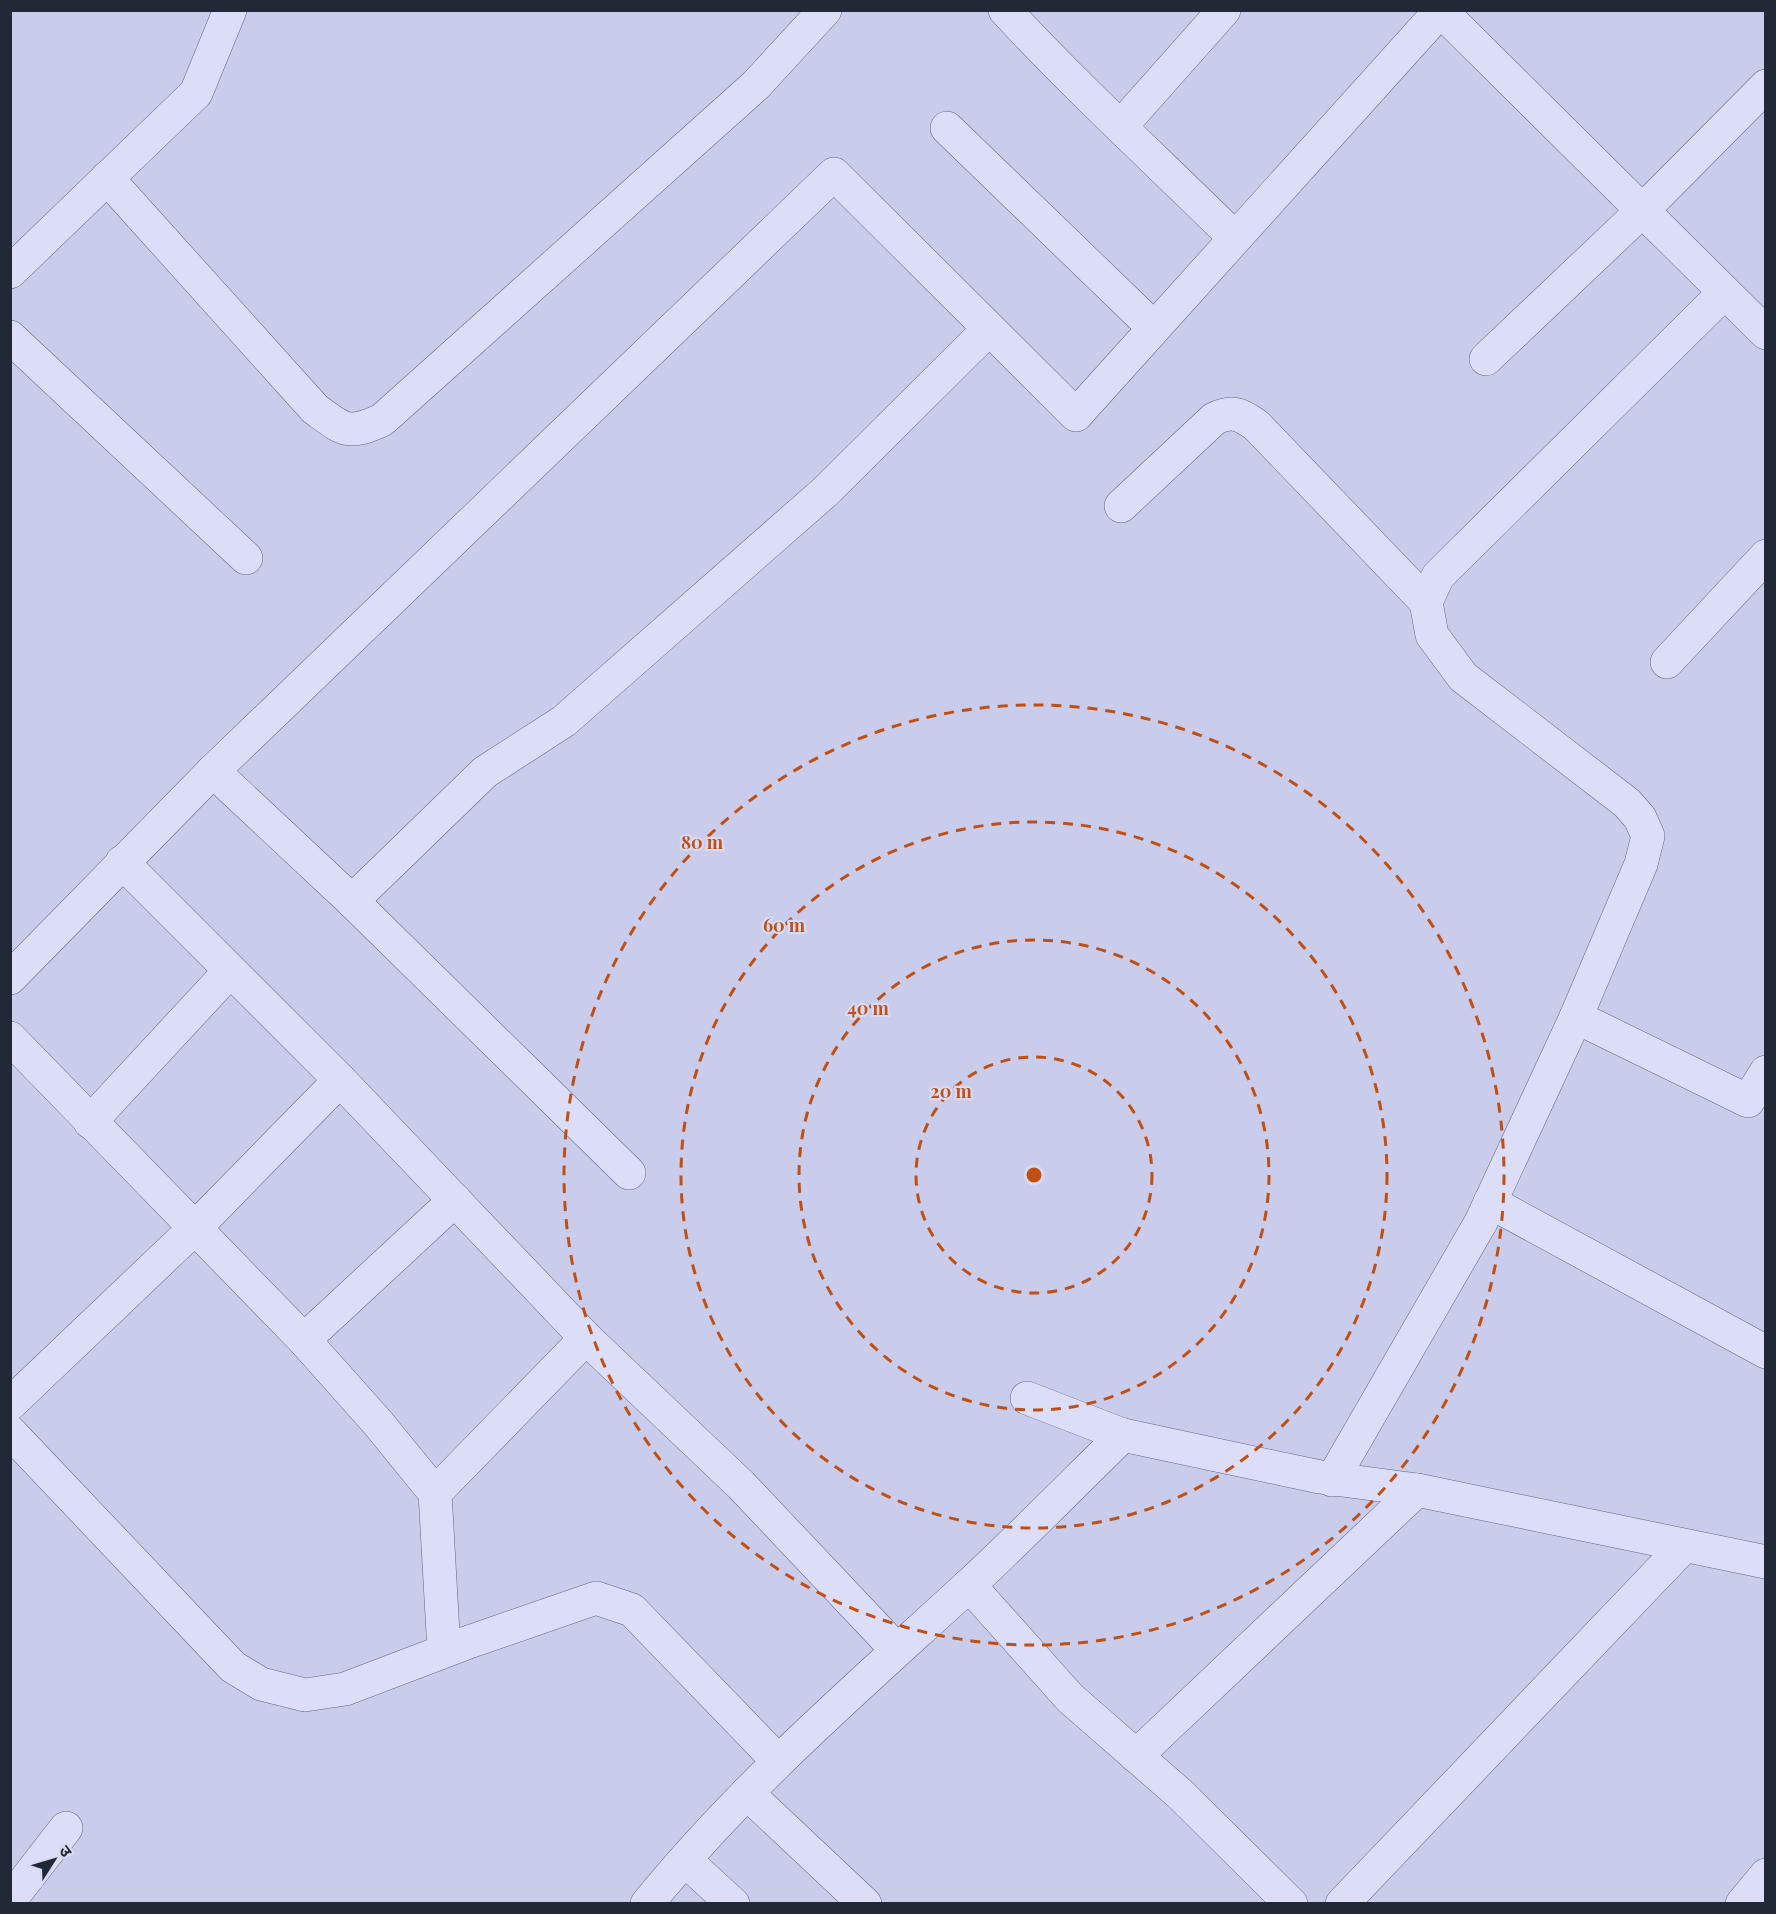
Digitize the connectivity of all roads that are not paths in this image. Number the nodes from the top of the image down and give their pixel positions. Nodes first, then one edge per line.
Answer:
1 (230, 10) edge
2 (825, 10) edge
3 (1005, 10) edge
4 (1224, 10) edge
5 (1441, 11) edge
6 (1766, 86) edge
7 (1122, 125) junction
8 (946, 128) dead end
9 (107, 178) junction
10 (1642, 211) junction
11 (1235, 238) junction
12 (10, 272) edge
13 (1724, 293) junction
14 (1154, 328) junction
15 (989, 329) junction
16 (1766, 333) edge
17 (10, 337) edge
18 (1486, 359) dead end
19 (1121, 506) dead end
20 (1766, 556) edge
21 (246, 558) dead end
22 (1426, 602) junction
23 (1666, 662) dead end
24 (213, 771) junction
25 (122, 862) junction
26 (352, 901) junction
27 (230, 971) junction
28 (10, 978) edge
29 (1576, 1017) junction
30 (10, 1038) edge
31 (1766, 1072) edge
32 (340, 1080) junction
33 (90, 1122) junction
34 (629, 1173) dead end
35 (455, 1200) junction
36 (1490, 1202) junction
37 (196, 1227) junction
38 (586, 1338) junction
39 (304, 1340) junction
40 (1766, 1352) edge
41 (1027, 1398) dead end
42 (10, 1404) edge
43 (10, 1432) edge
44 (1123, 1435) junction
45 (1332, 1479) junction
46 (1417, 1490) junction
47 (435, 1493) junction
48 (1684, 1546) junction
49 (1766, 1562) edge
50 (969, 1585) junction
51 (897, 1650) junction
52 (444, 1651) junction
53 (1136, 1756) junction
54 (778, 1761) junction
55 (747, 1793) junction
56 (66, 1828) dead end
57 (685, 1860) junction
58 (1766, 1875) edge
59 (10, 1900) edge
60 (647, 1904) edge
61 (733, 1904) edge
62 (865, 1904) edge
63 (1291, 1904) edge
64 (1342, 1904) edge
65 (1742, 1904) edge

1 - 9 street
2 - 9 street
3 - 7 street
4 - 7 street
5 - 10 street
5 - 11 street
6 - 10 street
7 - 11 street
8 - 14 street
9 - 12 street
10 - 13 street
10 - 18 street
11 - 14 street
13 - 16 street
13 - 22 street
14 - 15 street
15 - 24 street
15 - 26 street
17 - 21 street
19 - 22 street
20 - 23 street
22 - 29 street
24 - 25 street
24 - 26 street
25 - 27 street
25 - 28 street
26 - 34 street
27 - 32 street
27 - 33 street
29 - 31 street
29 - 36 street
30 - 33 street
32 - 35 street
32 - 37 street
33 - 37 street
35 - 38 street
35 - 39 street
36 - 40 street
36 - 45 street
37 - 39 street
37 - 42 street
38 - 47 street
38 - 51 street
39 - 47 street
41 - 44 street
43 - 52 street
44 - 45 street
44 - 50 street
45 - 46 street
46 - 48 street
46 - 53 street
47 - 52 street
48 - 49 street
48 - 64 street
50 - 51 street
50 - 53 street
51 - 54 street
52 - 54 street
53 - 63 street
54 - 55 street
55 - 57 street
55 - 62 street
56 - 59 street
57 - 60 street
57 - 61 street
58 - 65 street

